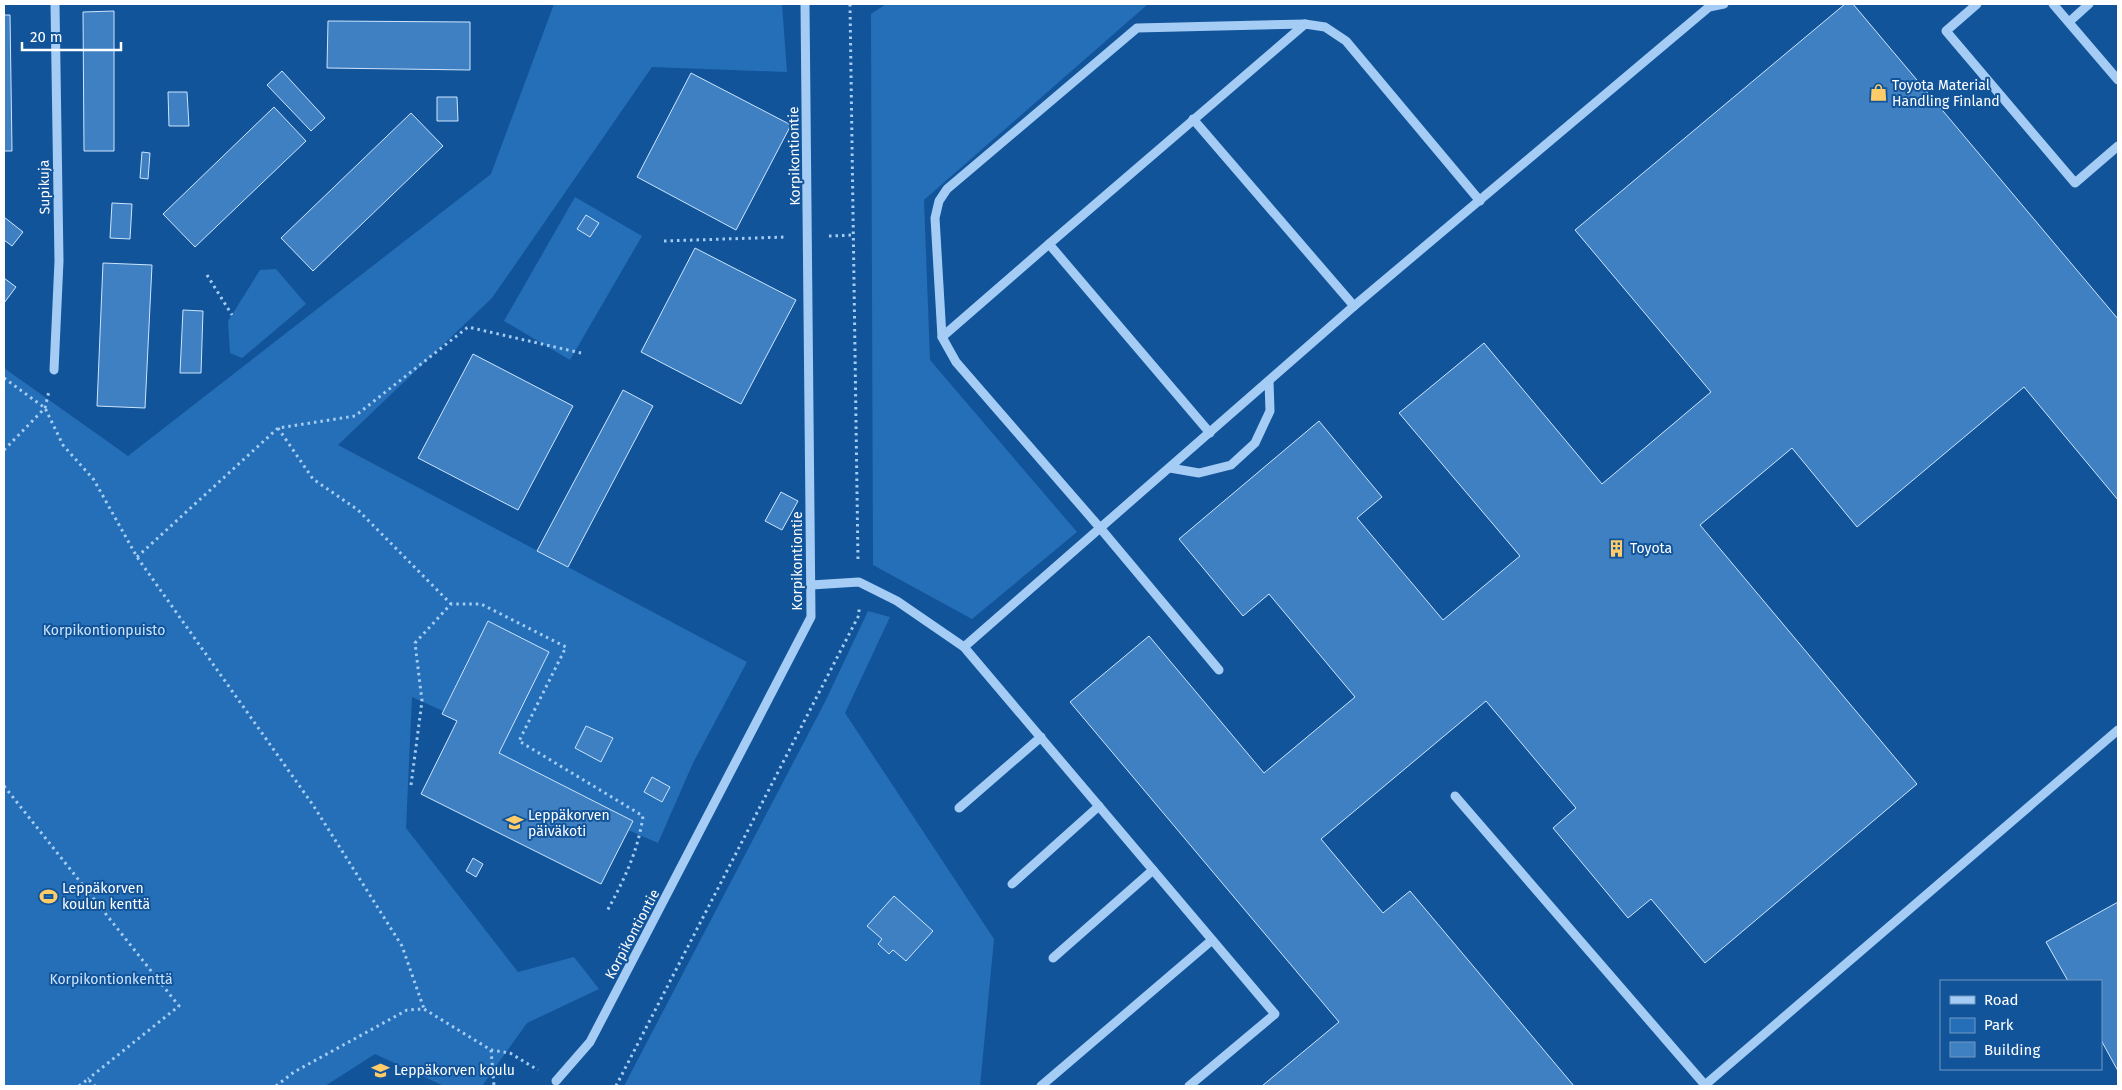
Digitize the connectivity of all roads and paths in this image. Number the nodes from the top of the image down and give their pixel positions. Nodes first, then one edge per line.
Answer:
1 (54, 4) edge
2 (805, 4) edge
3 (1724, 4) edge
4 (1977, 4) edge
5 (2053, 4) edge
6 (2090, 4) edge
7 (2069, 22) junction
8 (1305, 24) junction
9 (2118, 80) edge
10 (1194, 119) junction
11 (2118, 146) edge
12 (1480, 202) junction
13 (854, 235) dead end
14 (808, 236) junction
15 (664, 241) dead end
16 (1049, 244) junction
17 (207, 275) dead end
18 (1354, 306) junction
19 (232, 314) dead end
20 (942, 337) junction
21 (581, 353) dead end
22 (54, 370) dead end
23 (4, 378) edge
24 (1269, 381) junction
25 (45, 408) junction
26 (278, 428) junction
27 (1210, 433) junction
28 (4, 450) edge
29 (1170, 468) junction
30 (1101, 529) junction
31 (137, 557) junction
32 (811, 585) junction
33 (451, 604) junction
34 (964, 647) junction
35 (1219, 670) dead end
36 (2118, 730) edge
37 (1041, 737) junction
38 (412, 785) dead end
39 (4, 786) edge
40 (1455, 796) dead end
41 (1099, 806) junction
42 (959, 808) dead end
43 (1153, 870) junction
44 (1012, 884) dead end
45 (606, 913) dead end
46 (1212, 940) junction
47 (1053, 958) dead end
48 (424, 1009) junction
49 (491, 1050) junction
50 (88, 1079) junction
51 (556, 1081) joint
52 (79, 1086) edge
53 (95, 1086) edge
54 (276, 1086) edge
55 (494, 1086) edge
56 (1041, 1086) edge
57 (1189, 1086) edge

1 - 22 street, Supikuja
2 - 14 street, Korpikontiontie
3 - 12 street
4 - 11 street
5 - 7 street
6 - 7 street
7 - 9 street
8 - 10 street
8 - 12 street
8 - 20 street
10 - 16 street
10 - 18 street
12 - 18 street
13 - 14 path
14 - 15 path
14 - 32 street, Korpikontiontie
16 - 20 street
16 - 27 street
17 - 19 path
18 - 24 street
20 - 30 street
21 - 26 path
23 - 25 path
24 - 27 street
24 - 29 street
25 - 28 path
25 - 31 path
26 - 31 path
26 - 33 path
27 - 29 street
29 - 30 street
30 - 34 street
30 - 35 street
31 - 48 path
32 - 34 street
32 - 51 street, Korpikontiontie
33 - 38 path
33 - 45 path
34 - 37 street
36 - 40 street
37 - 41 street
37 - 42 street
39 - 50 path
41 - 43 street
41 - 44 street
43 - 46 street
43 - 47 street
46 - 56 street
46 - 57 street
48 - 49 path
48 - 54 path
49 - 51 path
49 - 55 path
50 - 52 path
50 - 53 path

